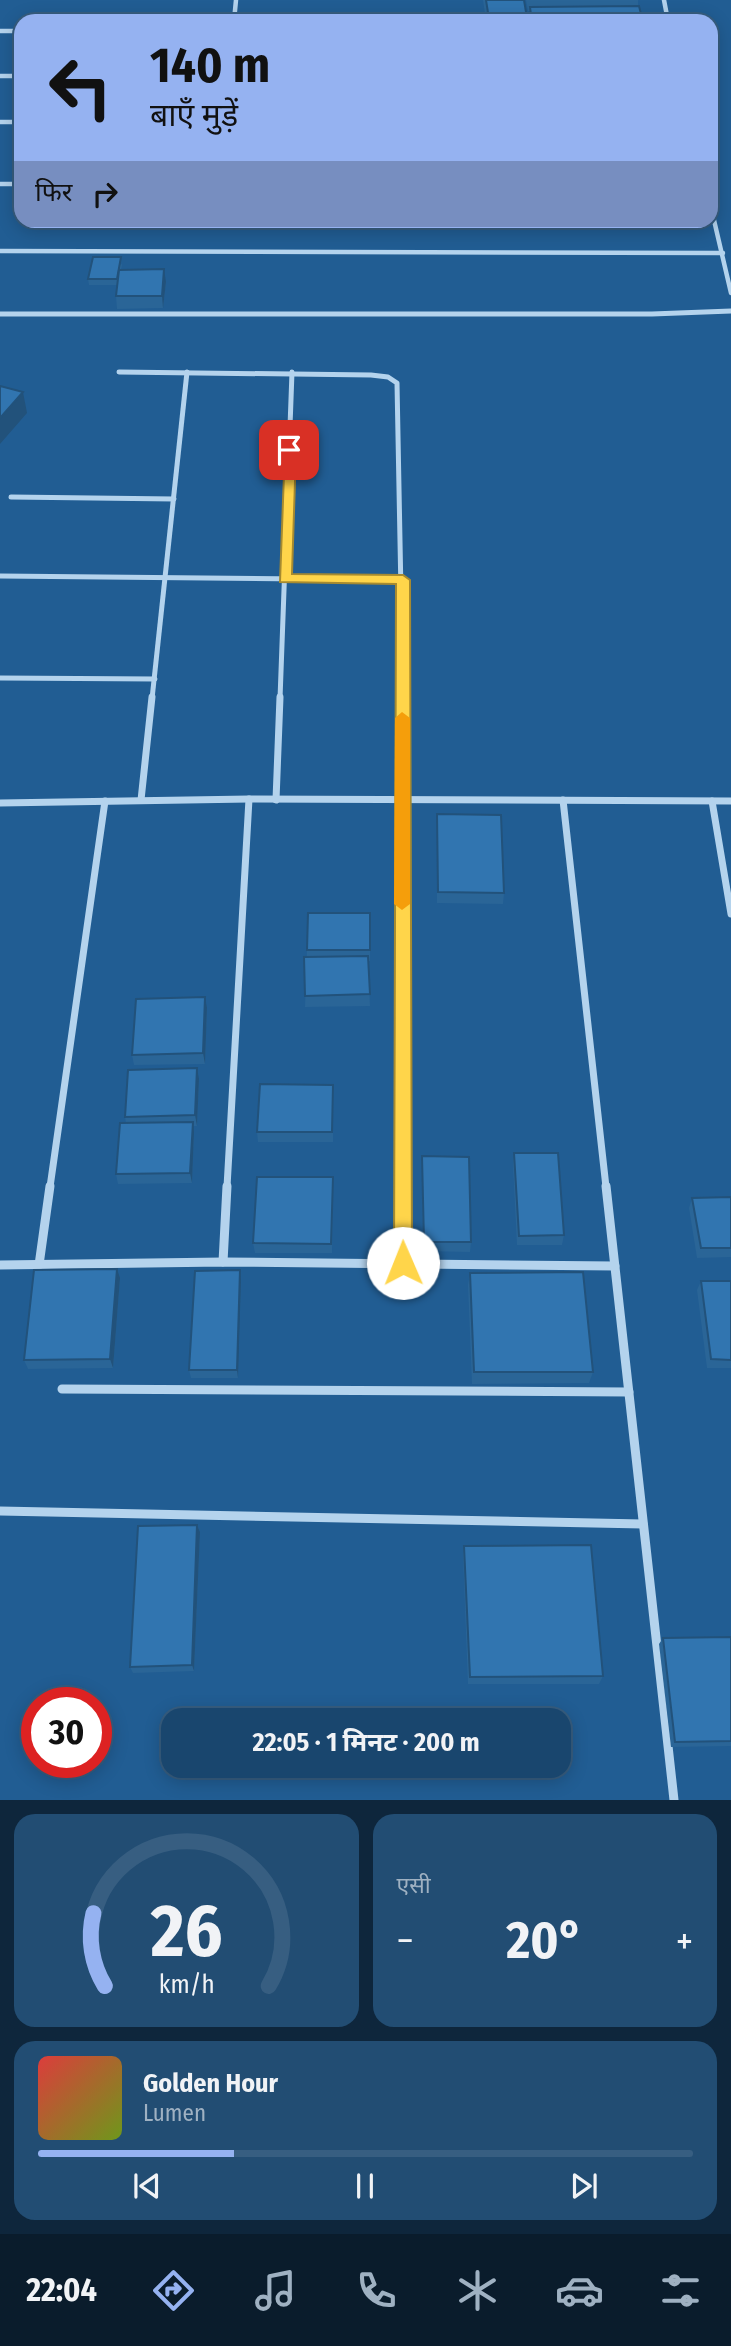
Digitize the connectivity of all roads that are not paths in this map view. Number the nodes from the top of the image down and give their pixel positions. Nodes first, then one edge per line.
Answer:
1 (716, 228) edge
2 (0, 251) edge
3 (723, 253) junction
4 (731, 293) edge
5 (731, 311) edge
6 (0, 314) edge
7 (119, 372) dead end
8 (187, 372) junction
9 (292, 373) junction
10 (12, 497) dead end
11 (174, 499) junction
12 (0, 576) edge
13 (165, 578) junction
14 (285, 579) junction
15 (403, 580) junction
16 (0, 678) edge
17 (155, 679) junction
18 (249, 799) junction
19 (141, 800) junction
20 (276, 800) junction
21 (402, 800) junction
22 (563, 800) junction
23 (105, 801) junction
24 (712, 801) junction
25 (731, 801) edge
26 (0, 803) edge
27 (731, 914) edge
28 (223, 1262) junction
29 (403, 1263) junction
30 (0, 1265) edge
31 (39, 1265) junction
32 (615, 1266) junction
33 (62, 1388) dead end
34 (629, 1392) junction
35 (0, 1511) edge
36 (643, 1524) junction
37 (674, 1800) edge

1 - 3 street
2 - 3 street
3 - 4 street
5 - 6 street
7 - 8 street
8 - 9 street
8 - 11 street
9 - 14 street
9 - 15 street
10 - 11 street
11 - 13 street
12 - 13 street
13 - 14 street
13 - 17 street
14 - 15 street
14 - 20 street
15 - 21 street
16 - 17 street
17 - 19 street
18 - 19 street
18 - 20 street
18 - 28 street
19 - 23 street
20 - 21 street
21 - 22 street
21 - 29 street
22 - 24 street
22 - 32 street
23 - 26 street
23 - 31 street
24 - 25 street
24 - 27 street
28 - 29 street
28 - 31 street
29 - 32 street
30 - 31 street
32 - 34 street
33 - 34 street
34 - 36 street
35 - 36 street
36 - 37 street

